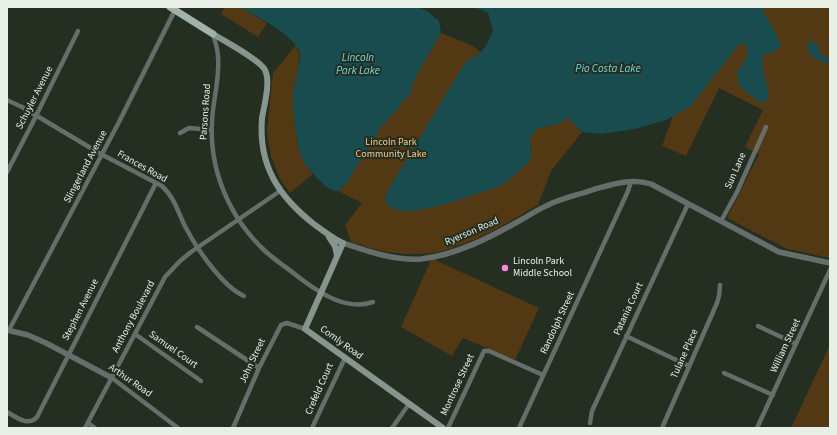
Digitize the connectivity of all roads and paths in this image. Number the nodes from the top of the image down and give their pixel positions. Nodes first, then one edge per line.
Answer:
1 (172, 8) edge
2 (78, 31) dead end
3 (213, 34) junction
4 (7, 100) edge
5 (36, 116) junction
6 (766, 127) dead end
7 (212, 130) junction
8 (180, 133) dead end
9 (102, 155) junction
10 (7, 172) edge
11 (631, 181) junction
12 (156, 183) junction
13 (280, 191) junction
14 (688, 204) junction
15 (239, 220) junction
16 (721, 221) junction
17 (316, 225) junction
18 (343, 243) junction
19 (198, 248) junction
20 (337, 257) junction
21 (830, 263) edge
22 (830, 270) edge
23 (720, 286) dead end
24 (321, 292) junction
25 (244, 296) dead end
26 (373, 302) dead end
27 (758, 326) dead end
28 (197, 327) dead end
29 (305, 329) junction
30 (8, 330) edge
31 (135, 334) junction
32 (626, 336) junction
33 (796, 344) junction
34 (68, 354) junction
35 (345, 358) junction
36 (689, 366) junction
37 (259, 368) junction
38 (724, 373) dead end
39 (543, 375) junction
40 (112, 378) junction
41 (201, 381) dead end
42 (773, 395) junction
43 (409, 404) junction
44 (8, 414) edge
45 (88, 423) junction
46 (590, 423) dead end
47 (85, 428) edge
48 (95, 428) edge
49 (178, 428) edge
50 (233, 428) edge
51 (312, 428) edge
52 (392, 428) edge
53 (443, 428) edge
54 (448, 428) edge
55 (519, 428) edge
56 (662, 428) edge
57 (757, 428) edge

1 - 3 main road
1 - 9 street, Slingerland Avenue
2 - 5 street, Schuyler Avenue
3 - 7 street, Parsons Road
3 - 13 main road, Ryerson Road
4 - 5 street, Frances Road
5 - 9 street, Frances Road
5 - 10 street, Schuyler Avenue
6 - 16 street, Sun Lane
7 - 8 street
7 - 15 street, Parsons Road
9 - 12 street, Frances Road
9 - 30 street, Slingerland Avenue
11 - 14 street, Ryerson Road
11 - 18 street, Ryerson Road
11 - 39 street, Randolph Street
12 - 19 street, Frances Road
12 - 34 street, Stephen Avenue
13 - 15 street, Anthony Boulevard
13 - 17 main road, Ryerson Road
14 - 16 street, Ryerson Road
14 - 32 street, Patania Court
15 - 19 street, Anthony Boulevard
15 - 24 street, Parsons Road
16 - 21 street, Ryerson Road
17 - 18 main road, Ryerson Road
17 - 20 main road
18 - 20 main road, Comly Road
19 - 25 street, Frances Road
19 - 31 street, Anthony Boulevard
20 - 24 main road, Comly Road
22 - 33 street, William Street
23 - 36 street, Tulane Place
24 - 26 street, Parsons Road
24 - 29 main road, Comly Road
27 - 33 street
28 - 37 street
29 - 35 main road, Comly Road
29 - 37 street, John Street
30 - 34 street, Arthur Road
31 - 40 street, Anthony Boulevard
31 - 41 street, Samuel Court
32 - 36 street
32 - 46 street, Patania Court
33 - 42 street, William Street
34 - 40 street, Arthur Road
34 - 44 street, Stephen Avenue
35 - 43 main road, Comly Road
35 - 51 street, Crefeld Court
36 - 56 street, Tulane Place
37 - 50 street, John Street
38 - 42 street
39 - 54 street, Montrose Street
39 - 55 street, Randolph Street
40 - 45 street, Anthony Boulevard
40 - 49 street, Arthur Road
42 - 57 street, William Street
43 - 52 street
43 - 53 main road, Comly Road
45 - 47 street, Anthony Boulevard
45 - 48 street

